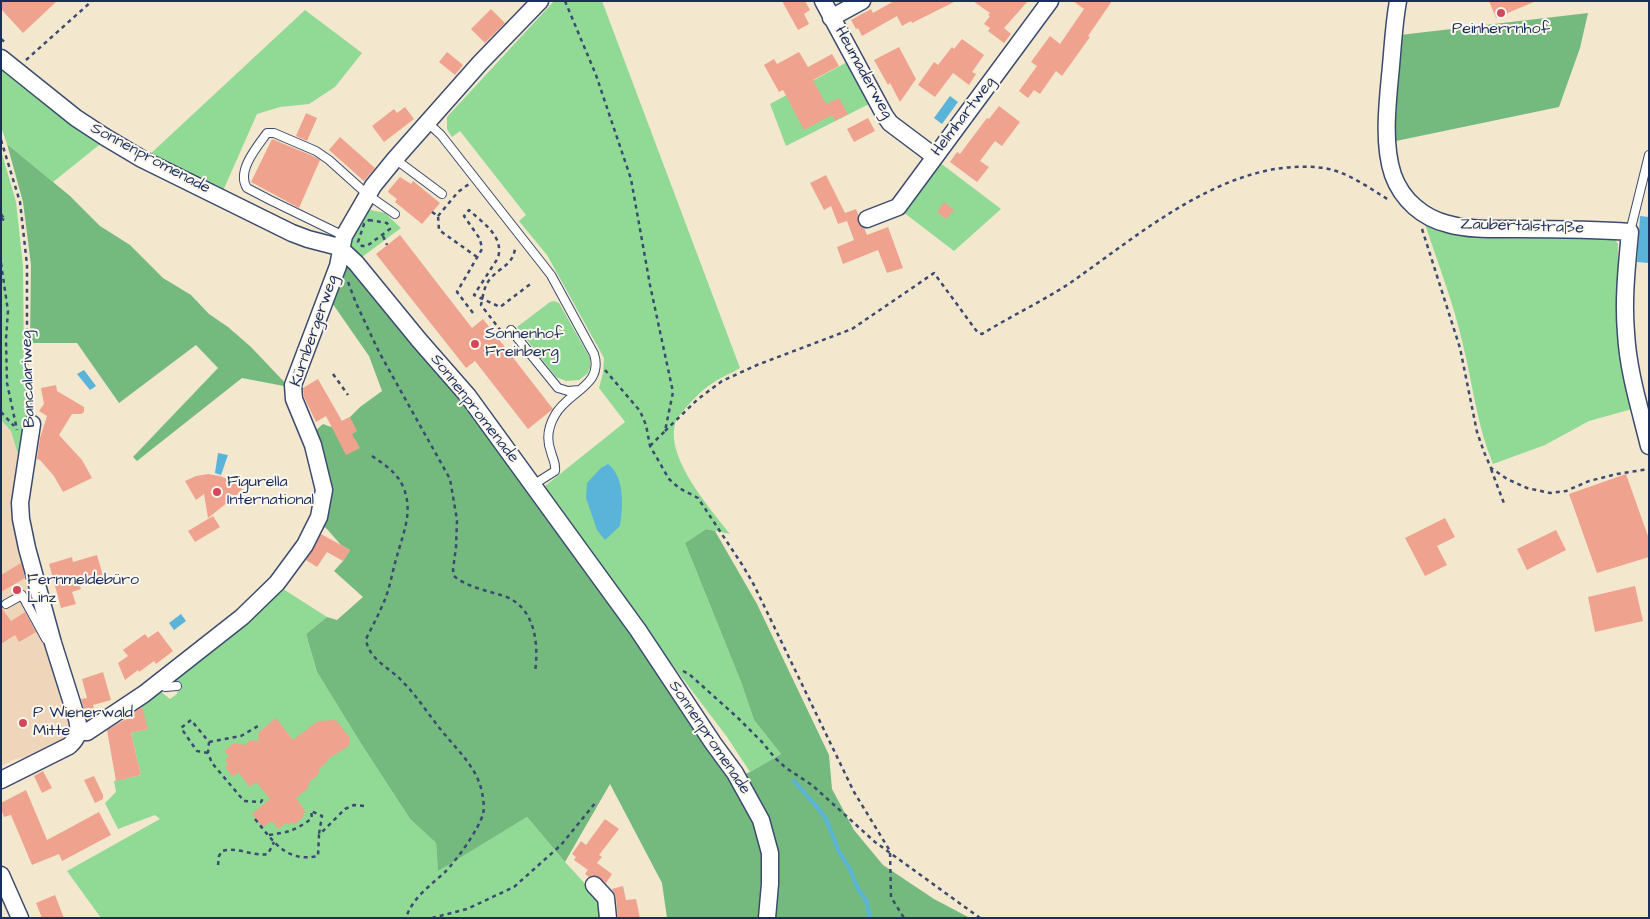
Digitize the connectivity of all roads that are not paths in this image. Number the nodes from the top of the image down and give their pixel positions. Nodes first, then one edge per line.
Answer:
1 (540, 1) edge
2 (823, 1) edge
3 (862, 1) edge
4 (1050, 1) edge
5 (1398, 1) edge
6 (832, 18) junction
7 (5, 51) edge
8 (428, 123) junction
9 (1649, 155) edge
10 (934, 156) junction
11 (394, 159) junction
12 (442, 194) dead end
13 (368, 195) junction
14 (395, 214) dead end
15 (867, 219) dead end
16 (1630, 232) junction
17 (343, 242) junction
18 (511, 330) dead end
19 (581, 390) junction
20 (32, 424) road end
21 (1649, 446) edge
22 (533, 485) junction
23 (6, 604) dead end
24 (53, 643) junction
25 (160, 682) junction
26 (177, 686) dead end
27 (79, 732) junction
28 (1, 780) edge
29 (2, 876) edge
30 (594, 885) dead end
31 (20, 918) edge
32 (608, 918) edge
33 (767, 918) edge

1 - 8 street, Kürnbergerweg
2 - 6 street, Heumaderweg
3 - 6 street
4 - 10 street, Helmhartweg
5 - 16 street, Zaubertalstraße
6 - 10 street, Heumaderweg
7 - 17 street, Sonnenpromenade
8 - 11 street, Kürnbergerweg
8 - 19 lane
9 - 16 lane
10 - 15 street, Helmhartweg
11 - 12 lane
11 - 13 street, Kürnbergerweg
13 - 14 lane
13 - 17 street, Kürnbergerweg
13 - 17 lane
16 - 21 street
17 - 22 street, Sonnenpromenade
17 - 25 street, Kürnbergerweg
18 - 19 lane
19 - 22 lane
20 - 24 street, Bancalariweg
22 - 33 street, Sonnenpromenade
23 - 24 lane
24 - 27 street, Bancalariweg
25 - 26 lane
25 - 27 street, Kürnbergerweg
27 - 28 street, Kürnbergerweg
29 - 31 street
30 - 32 street

